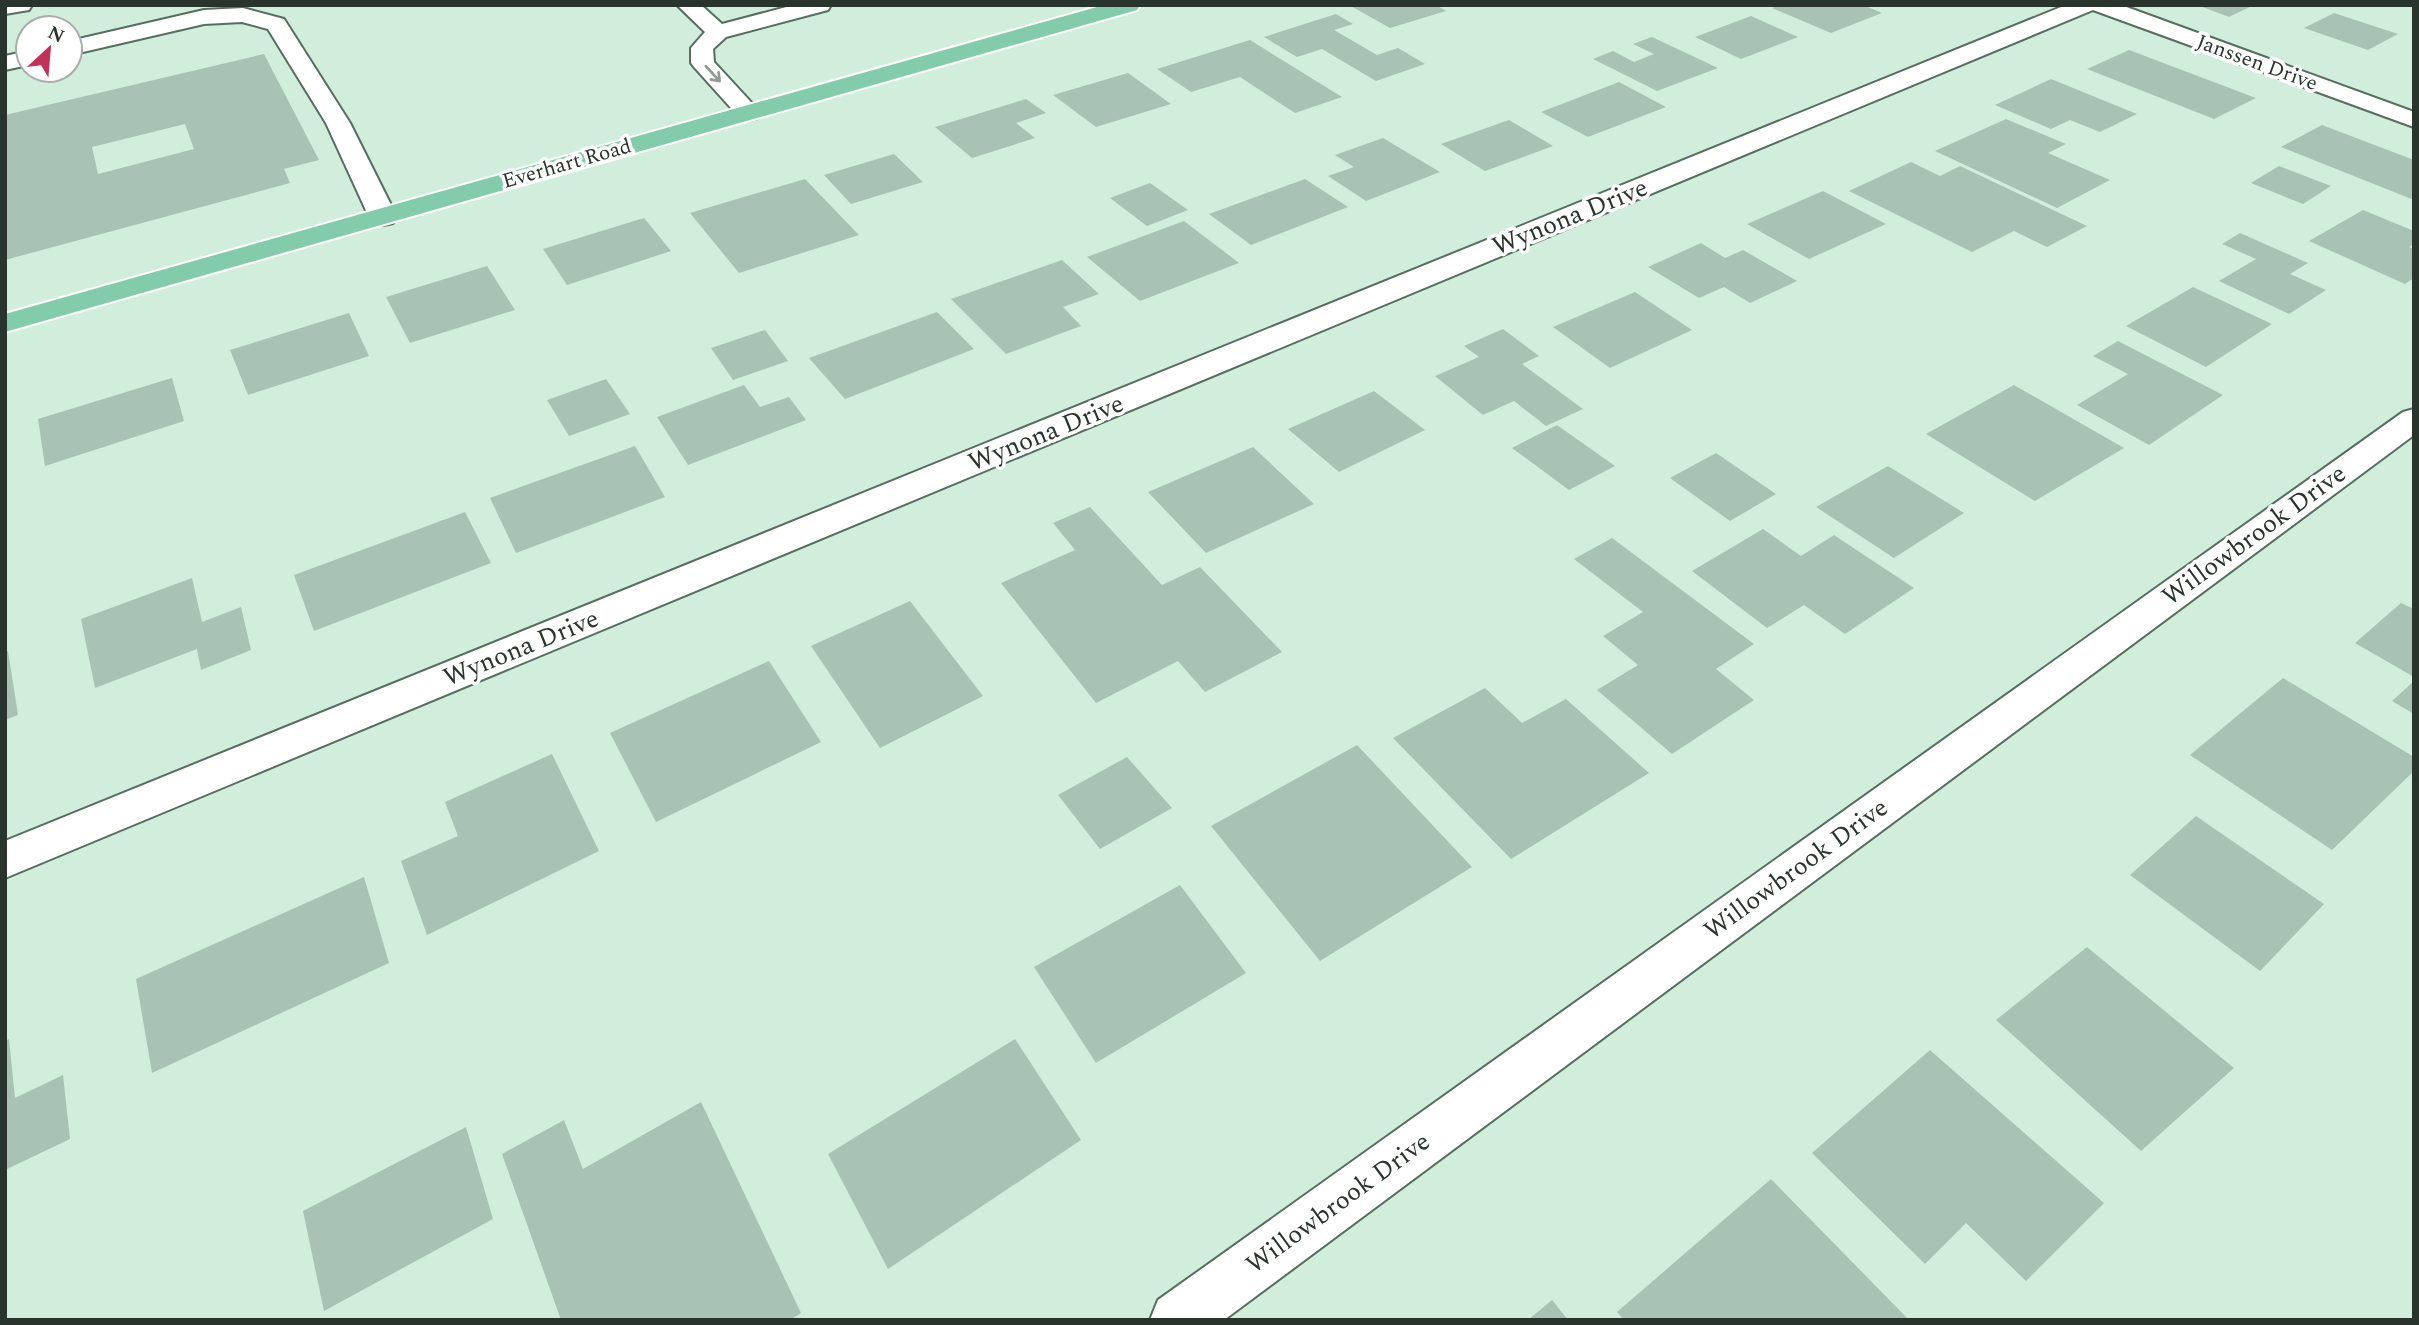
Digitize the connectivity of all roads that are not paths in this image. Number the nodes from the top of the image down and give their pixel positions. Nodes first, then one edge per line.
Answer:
1 (21, 5) edge
2 (688, 5) edge
3 (820, 5) edge
4 (1129, 5) edge
5 (2086, 5) edge
6 (2100, 5) edge
7 (5, 9) edge
8 (718, 32) junction
9 (84, 45) edge
10 (749, 113) junction
11 (2414, 120) edge
12 (383, 216) junction
13 (5, 323) edge
14 (2414, 419) edge
15 (5, 860) edge
16 (1178, 1320) edge

1 - 7 street
2 - 8 street
3 - 8 street
4 - 10 main road, Everhart Road
5 - 15 street, Wynona Drive
6 - 11 street, Janssen Drive
8 -> 10 street
9 - 12 street
10 - 12 main road, Everhart Road
12 - 13 main road, Everhart Road
14 - 16 street, Willowbrook Drive

